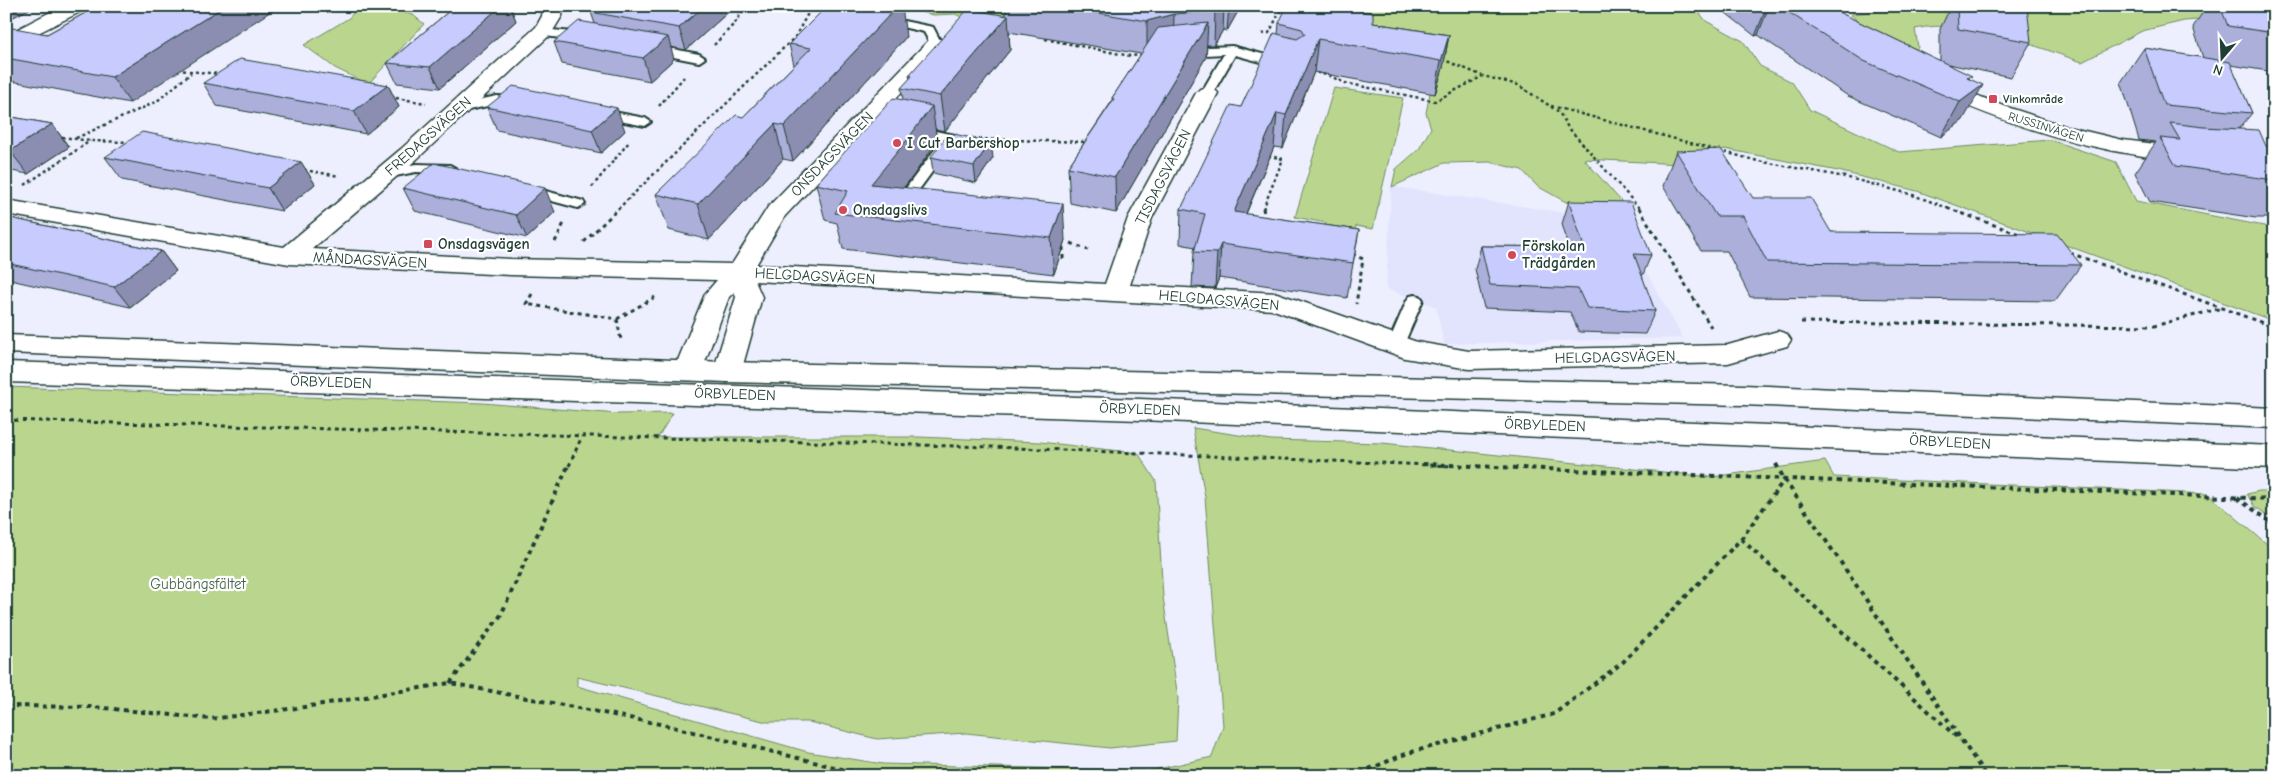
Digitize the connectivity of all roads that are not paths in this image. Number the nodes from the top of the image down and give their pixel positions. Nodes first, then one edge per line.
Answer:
1 (77, 6) edge
2 (554, 6) edge
3 (868, 17) edge
4 (541, 33) junction
5 (593, 38) edge
6 (6, 43) edge
7 (936, 44) joint
8 (641, 47) edge
9 (1232, 50) junction
10 (1153, 57) edge
11 (699, 58) dead end
12 (1294, 66) edge
13 (1925, 81) edge
14 (1207, 93) joint
15 (525, 101) edge
16 (459, 108) junction
17 (581, 110) edge
18 (645, 122) dead end
19 (902, 128) edge
20 (2211, 157) edge
21 (465, 172) edge
22 (385, 174) junction
23 (512, 185) edge
24 (913, 188) edge
25 (578, 204) dead end
26 (6, 207) edge
27 (290, 256) junction
28 (739, 272) junction
29 (1116, 292) junction
30 (1415, 300) dead end
31 (1778, 340) road end
32 (6, 344) edge
33 (1396, 344) junction
34 (688, 370) junction
35 (6, 372) edge
36 (727, 372) junction
37 (2274, 418) edge
38 (2274, 457) edge

1 - 6 main road
2 - 4 main road, FREDAGSVÄGEN
3 - 7 lane
4 - 5 lane
4 - 16 main road, FREDAGSVÄGEN
7 - 28 main road, ONSDAGSVÄGEN
8 - 11 lane
9 - 10 lane
9 - 12 lane
9 - 14 lane
13 - 20 main road, RUSSINVÄGEN
14 - 29 main road, TISDAGSVÄGEN
15 - 16 lane
16 - 22 main road, FREDAGSVÄGEN
17 - 18 lane
19 - 24 lane
21 - 22 lane
22 - 27 main road, FREDAGSVÄGEN
23 - 25 lane
26 - 27 main road, MÅNDAGSVÄGEN
27 - 28 main road, MÅNDAGSVÄGEN
28 - 29 main road, HELGDAGSVÄGEN
28 - 34 main road, ONSDAGSVÄGEN
28 - 36 main road
29 - 33 main road, HELGDAGSVÄGEN
30 - 33 lane
31 - 33 main road, HELGDAGSVÄGEN
32 - 34 main road, ÖRBYLEDEN
34 - 36 main road, ÖRBYLEDEN
35 - 38 main road, ÖRBYLEDEN
36 - 37 main road, ÖRBYLEDEN

